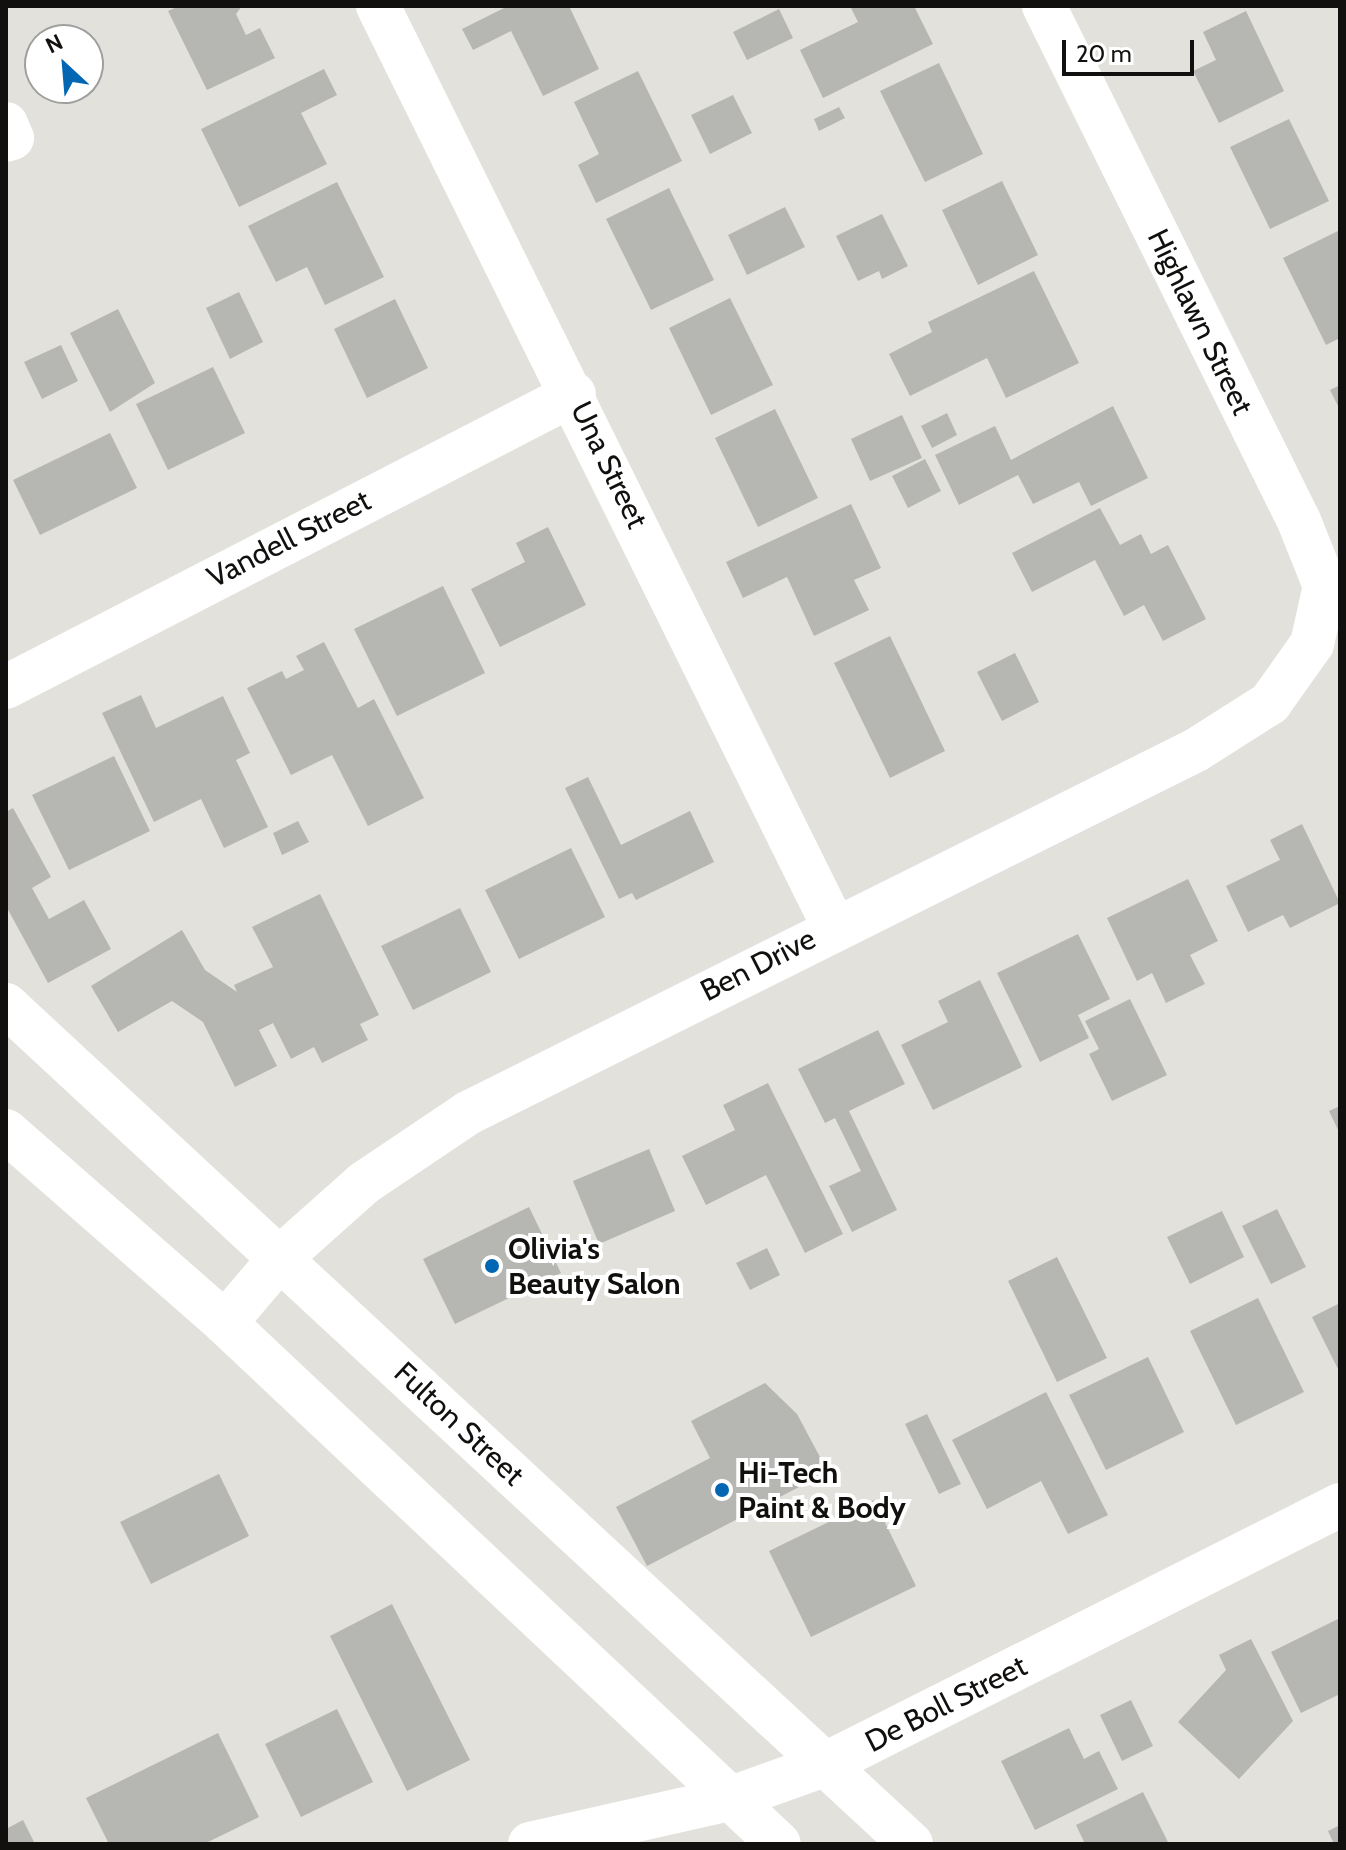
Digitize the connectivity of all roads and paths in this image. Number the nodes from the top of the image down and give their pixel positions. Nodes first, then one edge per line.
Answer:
1 (378, 6) edge
2 (1044, 6) edge
3 (6, 124) edge
4 (6, 140) edge
5 (574, 394) junction
6 (1312, 644) joint
7 (6, 687) edge
8 (834, 927) junction
9 (6, 1005) edge
10 (6, 1131) edge
11 (281, 1257) junction
12 (225, 1323) junction
13 (1340, 1505) edge
14 (824, 1765) junction
15 (729, 1799) junction
16 (530, 1844) edge
17 (779, 1844) edge
18 (911, 1844) edge

1 - 5 street, Una Street
2 - 6 street, Highlawn Street
3 - 4 street
5 - 7 street, Vandell Street
5 - 8 street, Una Street
6 - 8 street, Ben Drive
8 - 11 street, Ben Drive
9 - 11 street, Fulton Street
10 - 12 street
11 - 12 street, Ben Drive
11 - 14 street, Fulton Street
12 - 15 street
13 - 14 street, De Boll Street
14 - 15 street, De Boll Street
14 - 18 street, Fulton Street
15 - 16 street, De Boll Street
15 - 17 street

